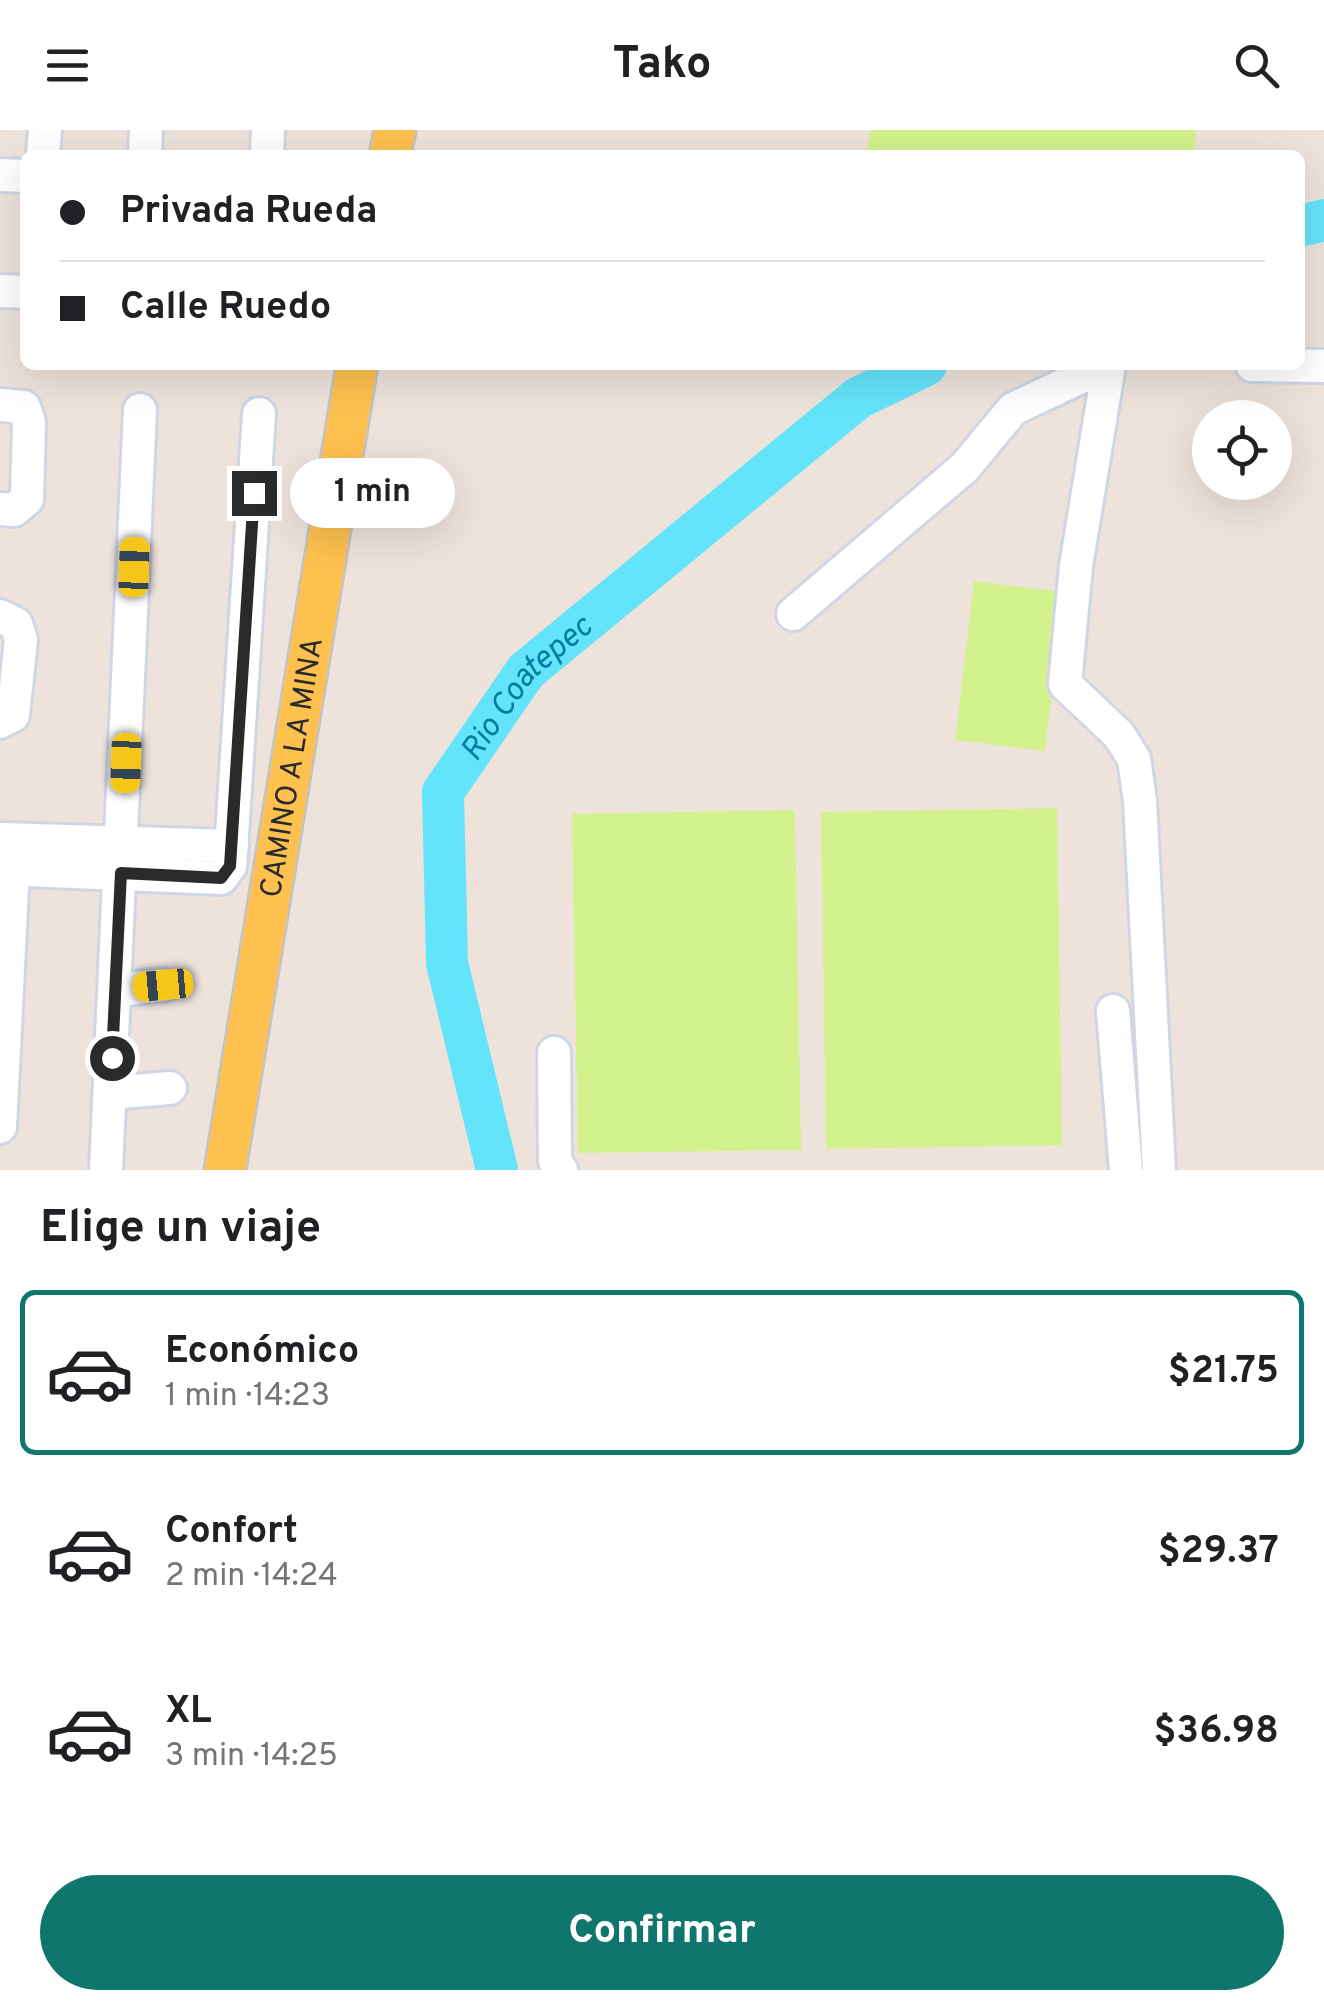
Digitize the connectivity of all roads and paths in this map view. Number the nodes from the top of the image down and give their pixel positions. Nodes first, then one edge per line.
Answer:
1 (355, 370) edge
2 (1097, 370) edge
3 (1107, 370) edge
4 (12, 406) edge
5 (140, 410) dead end
6 (259, 414) dead end
7 (7, 509) edge
8 (792, 614) dead end
9 (8, 620) edge
10 (0, 722) edge
11 (122, 857) junction
12 (4, 859) edge
13 (163, 985) dead end
14 (116, 990) junction
15 (1113, 1011) dead end
16 (554, 1053) dead end
17 (170, 1088) dead end
18 (110, 1093) junction
19 (0, 1127) edge
20 (106, 1170) edge
21 (225, 1170) edge
22 (561, 1170) edge
23 (1126, 1170) edge
24 (1158, 1170) edge

1 - 21 main road, CAMINO A LA MINA
2 - 8 street
3 - 24 street
4 - 7 street
5 - 11 street
6 - 11 street
9 - 10 street
11 - 12 street
11 - 14 street
12 - 19 street
13 - 14 street
14 - 18 street
15 - 23 street
16 - 22 street
17 - 18 street
18 - 20 street

